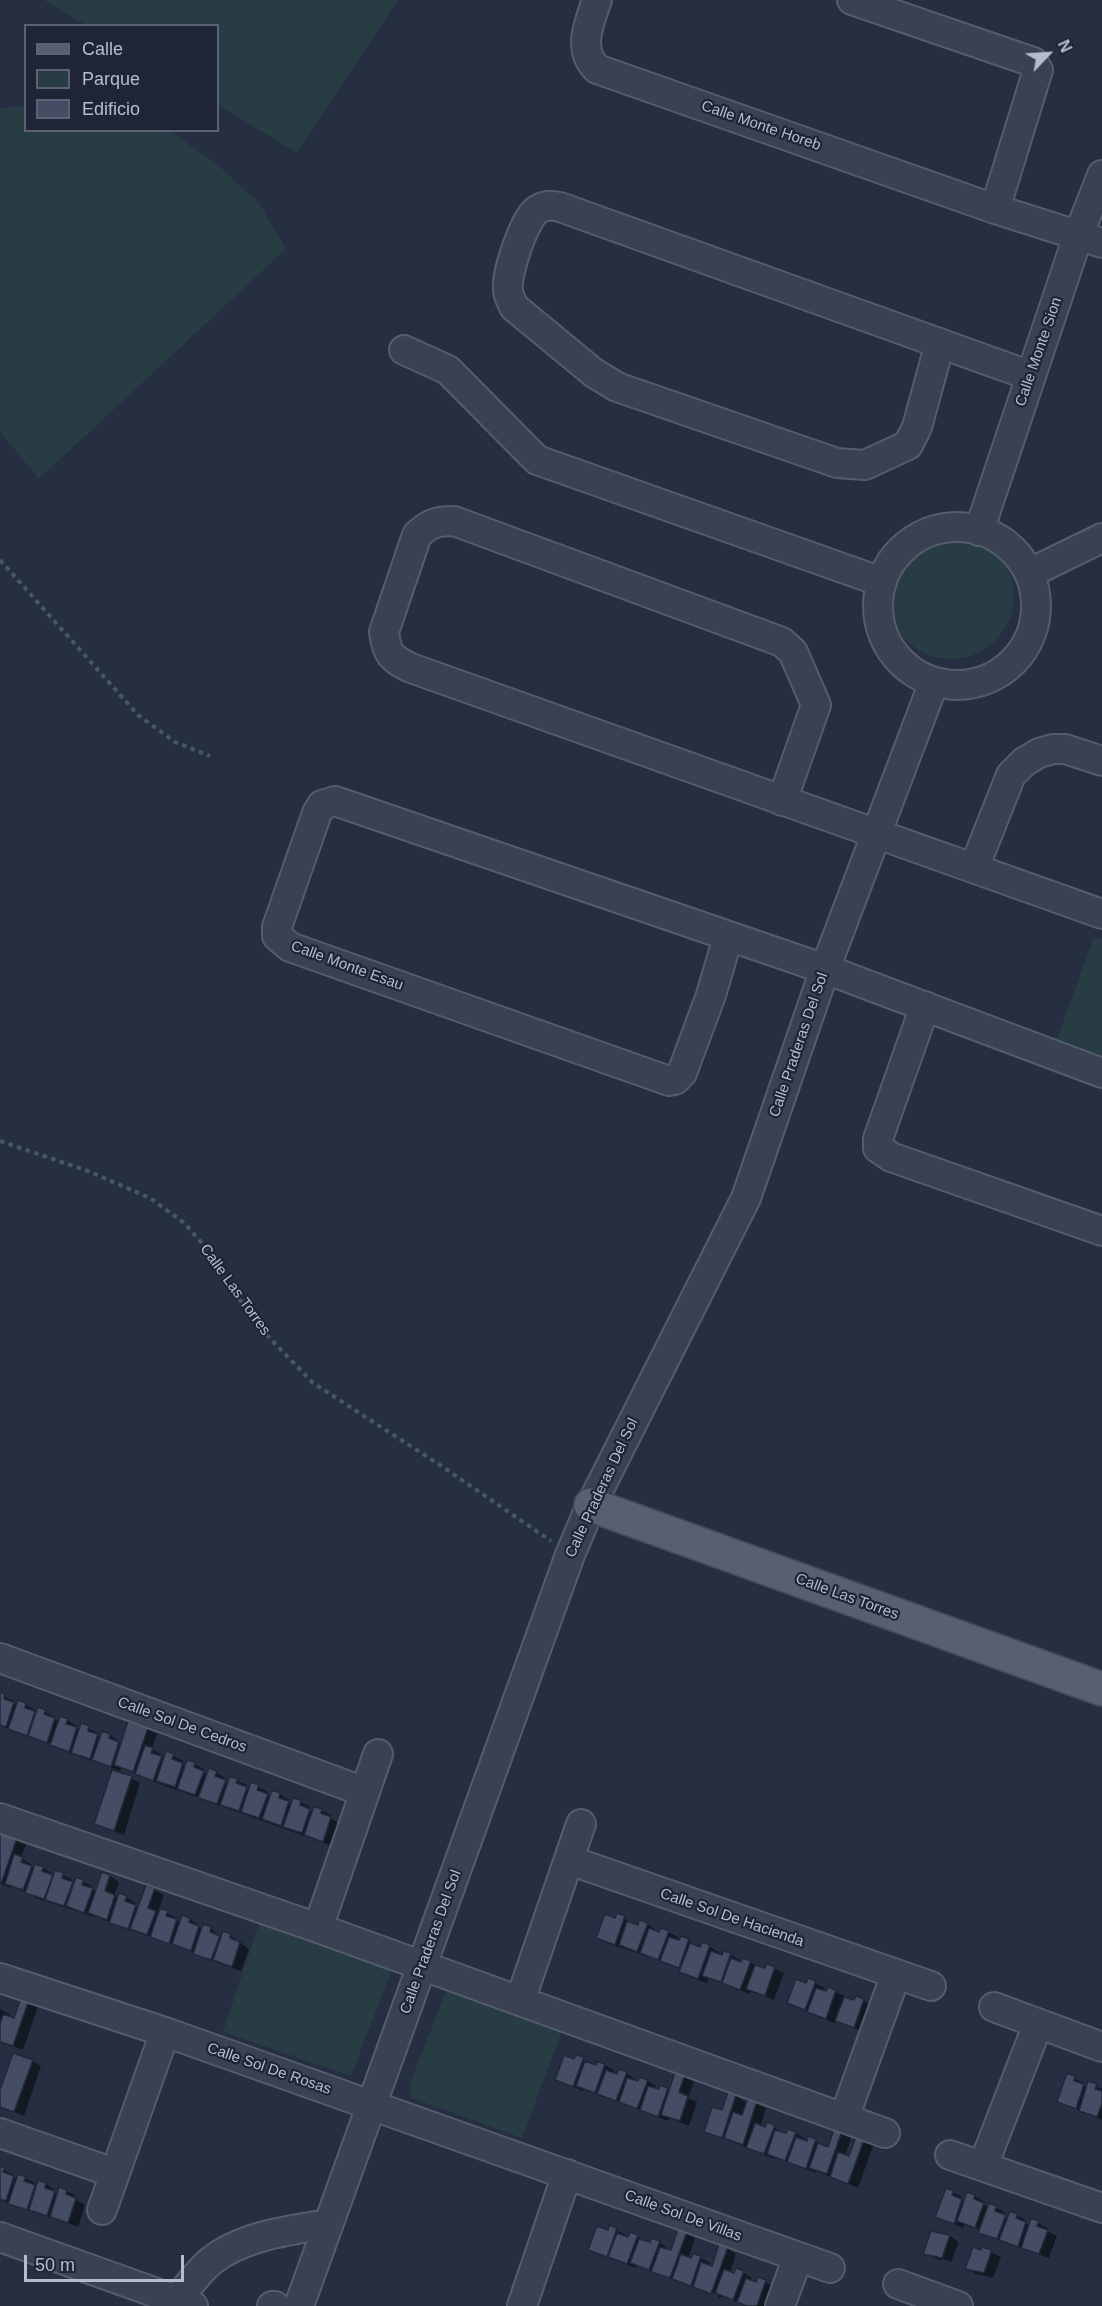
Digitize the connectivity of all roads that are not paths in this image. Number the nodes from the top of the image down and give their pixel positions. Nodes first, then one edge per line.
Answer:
1 (597, 0) edge
2 (852, 0) edge
3 (1102, 175) edge
4 (995, 208) junction
5 (1090, 239) edge
6 (940, 343) junction
7 (404, 350) dead end
8 (1031, 376) junction
9 (978, 531) junction
10 (1102, 538) edge
11 (1030, 573) junction
12 (882, 582) junction
13 (934, 682) junction
14 (1102, 761) edge
15 (782, 801) junction
16 (876, 834) junction
17 (974, 868) junction
18 (1102, 914) edge
19 (728, 937) junction
20 (825, 969) junction
21 (925, 1006) junction
22 (1102, 1073) edge
23 (1102, 1231) edge
24 (591, 1505) junction
25 (0, 1658) edge
26 (1102, 1689) edge
27 (378, 1754) dead end
28 (365, 1792) junction
29 (0, 1818) edge
30 (581, 1824) dead end
31 (569, 1860) junction
32 (318, 1928) junction
33 (422, 1965) junction
34 (896, 1974) junction
35 (0, 1978) edge
36 (931, 1986) dead end
37 (520, 2001) junction
38 (994, 2007) dead end
39 (1038, 2024) junction
40 (165, 2032) junction
41 (1102, 2047) edge
42 (373, 2106) junction
43 (844, 2118) junction
44 (0, 2133) edge
45 (885, 2133) dead end
46 (950, 2155) dead end
47 (983, 2166) junction
48 (114, 2173) junction
49 (567, 2174) junction
50 (1102, 2208) edge
51 (102, 2210) dead end
52 (328, 2224) junction
53 (0, 2236) edge
54 (798, 2257) junction
55 (830, 2268) dead end
56 (898, 2284) dead end
57 (185, 2303) edge
58 (944, 2304) edge
59 (299, 2306) edge
60 (522, 2306) edge
61 (780, 2306) edge

1 - 4 street, Calle Monte Horeb
2 - 4 street
3 - 5 street, Calle Monte Sion
4 - 5 street, Calle Monte Horeb
5 - 8 street, Calle Monte Sion
6 - 6 street
6 - 8 street
7 - 12 street
8 - 9 street, Calle Monte Sion
9 - 11 street
9 - 12 street
10 - 11 street
11 - 13 street
12 - 13 street
13 - 16 street, Calle Praderas Del Sol
14 - 17 street
15 - 15 street
15 - 16 street
16 - 17 street
16 - 20 street, Calle Praderas Del Sol
17 - 18 street
19 - 19 street, Calle Monte Esau
19 - 20 street, Calle Monte Esau
20 - 21 street, Calle Monte Esau
20 - 24 street, Calle Praderas Del Sol
21 - 22 street, Calle Monte Esau
21 - 23 street
24 - 26 main road, Calle Las Torres
24 - 33 street, Calle Praderas Del Sol
25 - 28 street, Calle Sol De Cedros
27 - 28 street
28 - 32 street
29 - 32 street
30 - 31 street
31 - 34 street, Calle Sol De Hacienda
31 - 37 street
32 - 33 street
33 - 37 street
33 - 42 street, Calle Praderas Del Sol
34 - 36 street, Calle Sol De Hacienda
34 - 43 street
35 - 40 street, Calle Sol De Rosas
37 - 43 street
38 - 39 street
39 - 41 street
39 - 47 street
40 - 42 street, Calle Sol De Rosas
40 - 48 street
42 - 49 street, Calle Sol De Villas
42 - 52 street, Calle Praderas Del Sol
43 - 45 street
44 - 48 street
46 - 47 street
47 - 50 street
48 - 51 street
49 - 54 street, Calle Sol De Villas
49 - 60 street
52 - 57 street
52 - 59 street, Calle Praderas Del Sol
53 - 57 street
54 - 55 street, Calle Sol De Villas
54 - 61 street
56 - 58 street

